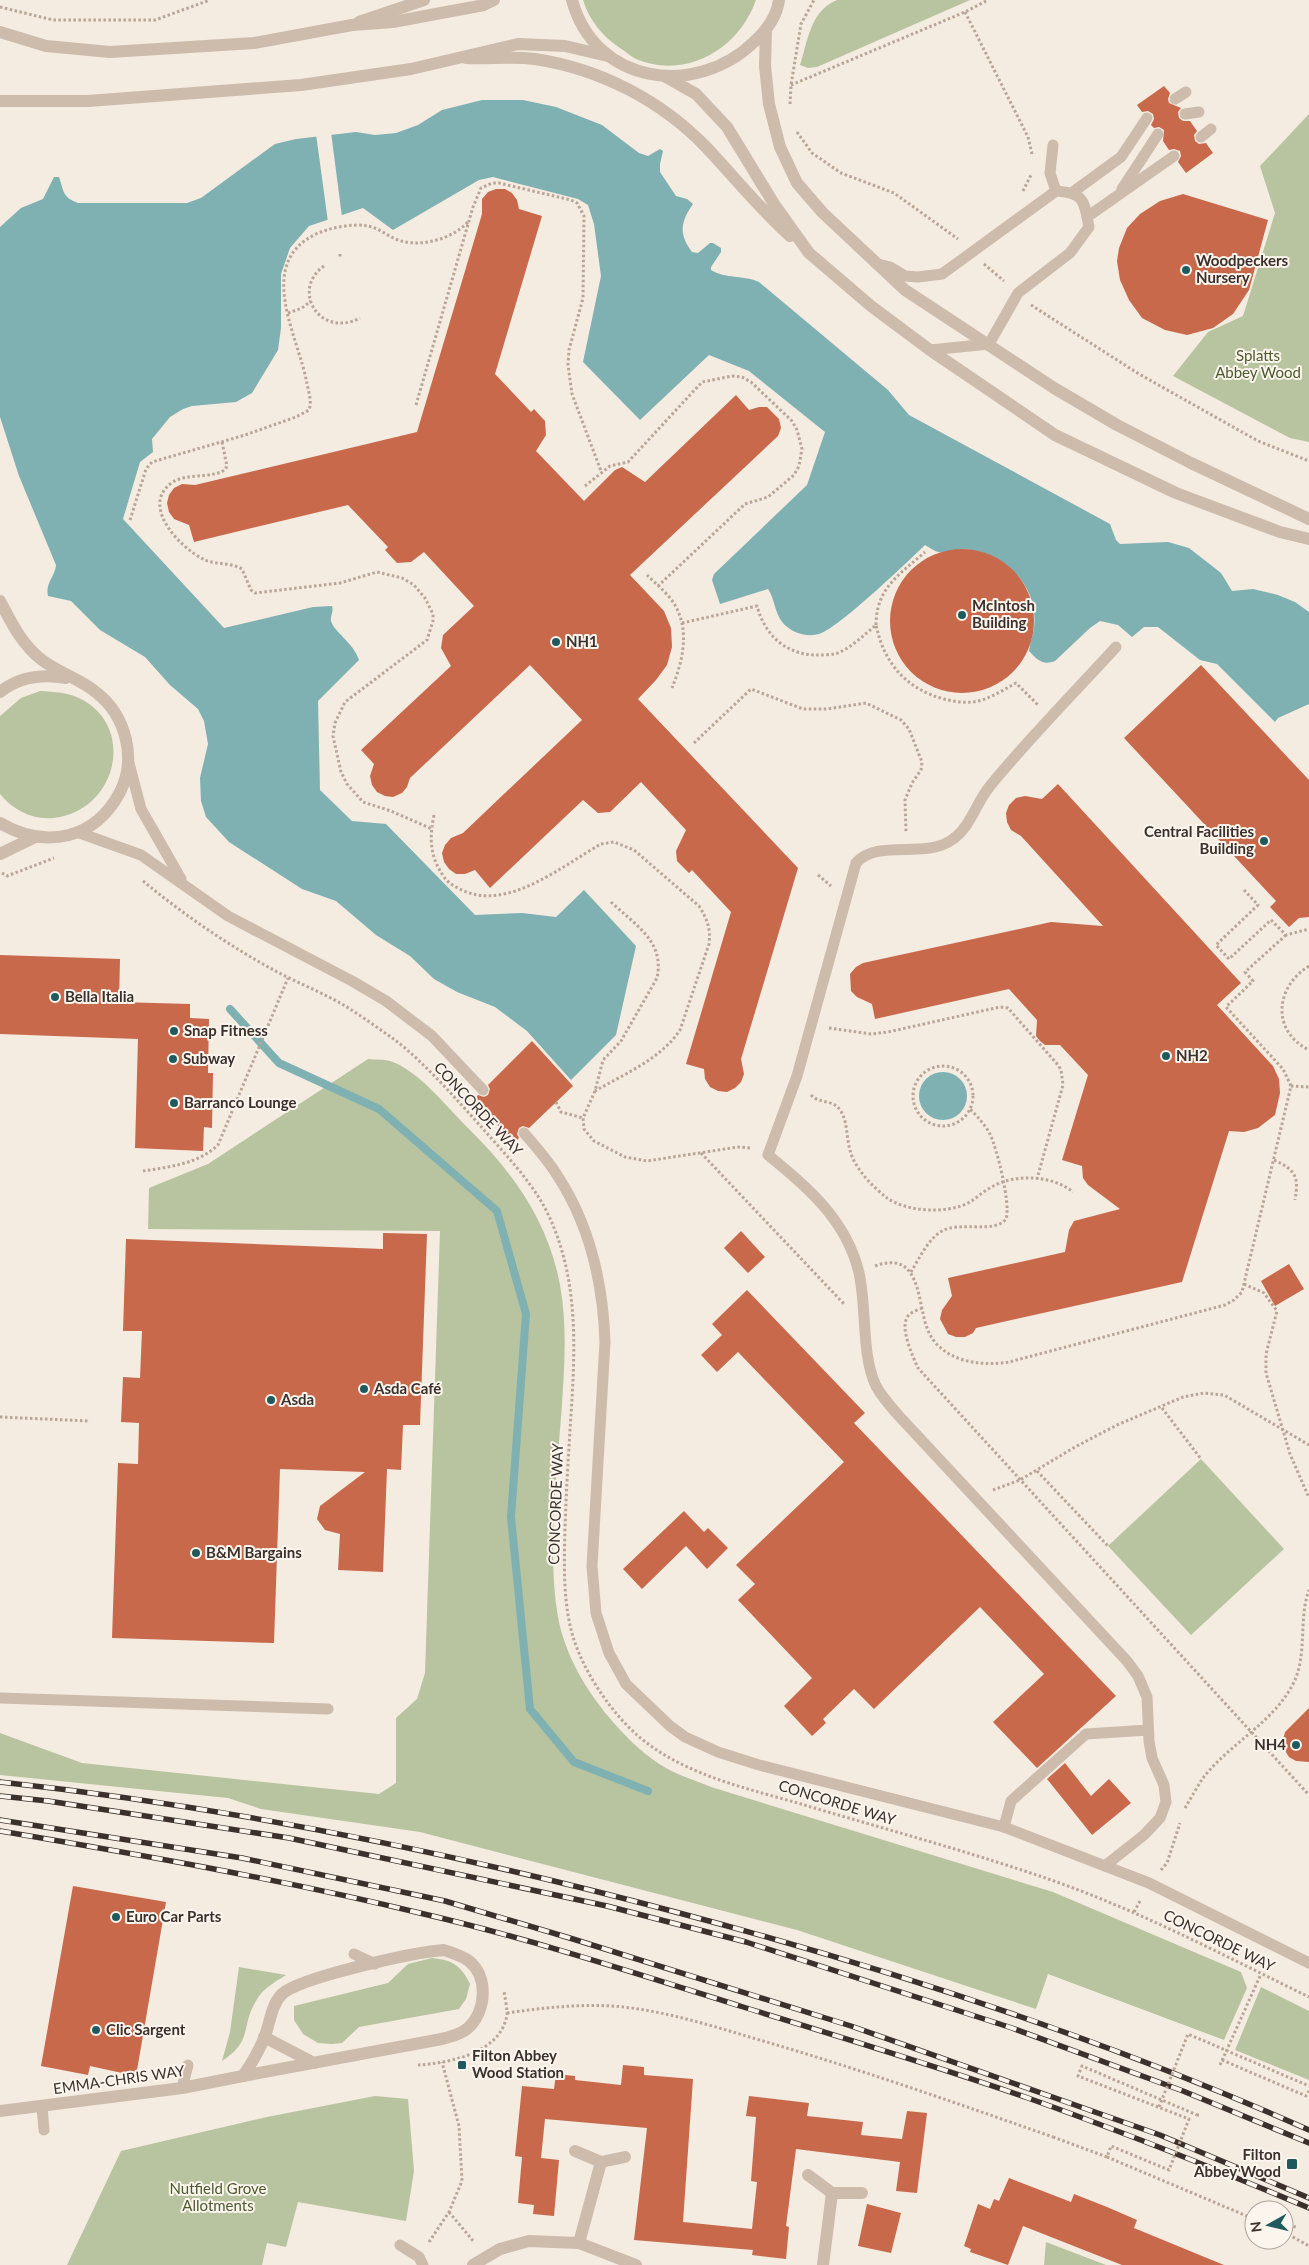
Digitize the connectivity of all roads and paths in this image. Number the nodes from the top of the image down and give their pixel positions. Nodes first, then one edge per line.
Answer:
1 (210, 0) edge
2 (424, 0) edge
3 (494, 0) edge
4 (572, 0) edge
5 (988, 0) edge
6 (780, 1) edge
7 (815, 1) edge
8 (0, 7) edge
9 (965, 12) junction
10 (352, 25) junction
11 (766, 30) junction
12 (0, 32) edge
13 (608, 56) junction
14 (464, 58) junction
15 (666, 77) junction
16 (791, 85) junction
17 (1186, 92) dead end
18 (1174, 99) dead end
19 (0, 101) edge
20 (790, 107) dead end
21 (1200, 112) dead end
22 (1185, 114) dead end
23 (1147, 118) dead end
24 (1211, 129) dead end
25 (795, 130) dead end
26 (1158, 134) dead end
27 (1201, 137) dead end
28 (1053, 145) dead end
29 (1174, 156) dead end
30 (1033, 159) dead end
31 (1032, 168) dead end
32 (1056, 191) junction
33 (1073, 192) junction
34 (1021, 194) dead end
35 (1119, 194) junction
36 (1087, 217) junction
37 (470, 220) junction
38 (966, 234) dead end
39 (958, 239) junction
40 (809, 253) junction
41 (971, 253) junction
42 (340, 254) dead end
43 (340, 259) dead end
44 (878, 264) junction
45 (324, 266) dead end
46 (1018, 293) junction
47 (311, 301) junction
48 (288, 313) junction
49 (360, 318) dead end
50 (989, 344) junction
51 (930, 350) junction
52 (416, 405) dead end
53 (222, 442) junction
54 (1309, 462) edge
55 (602, 472) junction
56 (585, 486) dead end
57 (1309, 519) edge
58 (130, 520) dead end
59 (1309, 539) edge
60 (926, 552) dead end
61 (647, 574) dead end
62 (658, 586) junction
63 (0, 601) edge
64 (682, 623) junction
65 (876, 625) junction
66 (1116, 647) dead end
67 (73, 680) junction
68 (672, 688) dead end
69 (0, 692) edge
70 (1051, 718) junction
71 (694, 743) dead end
72 (129, 763) junction
73 (434, 815) dead end
74 (0, 823) edge
75 (432, 829) junction
76 (77, 832) junction
77 (35, 837) junction
78 (907, 850) junction
79 (0, 854) edge
80 (59, 856) dead end
81 (7, 876) dead end
82 (136, 876) dead end
83 (183, 883) junction
84 (1244, 890) dead end
85 (610, 902) dead end
86 (1309, 929) edge
87 (1286, 935) junction
88 (1309, 966) edge
89 (288, 978) junction
90 (811, 1025) junction
91 (1309, 1050) edge
92 (797, 1076) junction
93 (1291, 1086) junction
94 (1309, 1087) edge
95 (483, 1090) dead end
96 (595, 1091) junction
97 (556, 1102) dead end
98 (970, 1109) junction
99 (583, 1118) junction
100 (524, 1133) dead end
101 (701, 1153) junction
102 (768, 1155) junction
103 (1274, 1160) junction
104 (143, 1171) dead end
105 (1037, 1179) junction
106 (1002, 1183) junction
107 (1073, 1192) dead end
108 (1295, 1200) dead end
109 (858, 1272) junction
110 (911, 1272) junction
111 (1244, 1284) junction
112 (922, 1308) junction
113 (865, 1326) junction
114 (1162, 1408) junction
115 (0, 1418) edge
116 (90, 1421) dead end
117 (1282, 1429) junction
118 (1309, 1445) edge
119 (1200, 1459) dead end
120 (1036, 1471) junction
121 (1020, 1480) junction
122 (974, 1496) junction
123 (1309, 1498) edge
124 (1108, 1546) dead end
125 (1309, 1590) edge
126 (0, 1698) edge
127 (328, 1709) dead end
128 (1148, 1730) junction
129 (1251, 1732) junction
130 (1309, 1795) edge
131 (1004, 1827) junction
132 (1106, 1865) junction
133 (1148, 1883) junction
134 (1134, 1912) junction
135 (354, 1954) dead end
136 (1309, 1963) edge
137 (375, 1964) junction
138 (1261, 1974) junction
139 (1309, 1997) edge
140 (507, 2013) dead end
141 (264, 2037) junction
142 (431, 2041) junction
143 (1222, 2060) junction
144 (314, 2063) junction
145 (188, 2065) dead end
146 (1220, 2065) dead end
147 (243, 2076) junction
148 (1309, 2086) edge
149 (182, 2088) junction
150 (1309, 2091) edge
151 (42, 2107) junction
152 (1160, 2107) junction
153 (0, 2111) edge
154 (1198, 2115) dead end
155 (44, 2130) dead end
156 (575, 2151) dead end
157 (625, 2157) dead end
158 (1107, 2157) junction
159 (601, 2162) junction
160 (808, 2175) dead end
161 (862, 2193) dead end
162 (832, 2194) junction
163 (449, 2212) junction
164 (1244, 2215) edge
165 (1294, 2227) edge
166 (1298, 2228) dead end
167 (1294, 2238) edge
168 (579, 2243) junction
169 (400, 2245) dead end
170 (1309, 2246) edge
171 (486, 2256) junction
172 (421, 2261) edge
173 (473, 2265) edge
174 (636, 2265) edge
175 (824, 2265) edge

1 - 8 path
2 - 10 street
3 - 10 street
4 - 13 street
5 - 9 path
6 - 11 street
7 - 16 path
9 - 16 path
9 - 30 path
10 - 12 street
11 - 15 street
11 - 44 street
13 - 14 street
13 - 15 street
14 - 19 street
14 - 40 street
15 - 40 street
16 - 20 path
17 - 18 lane
21 - 22 lane
23 - 33 lane
24 - 27 lane
25 - 39 path
26 - 35 lane
28 - 32 lane
29 - 35 lane
31 - 34 path
32 - 33 lane
32 - 41 lane
33 - 36 lane
35 - 36 lane
36 - 46 lane
37 - 48 path
37 - 52 path
37 - 55 path
38 - 39 path
39 - 41 path
40 - 51 street
41 - 44 lane
41 - 46 path
42 - 43 path
44 - 50 street
45 - 47 path
46 - 50 lane
46 - 54 path
47 - 48 path
47 - 49 path
48 - 53 path
50 - 51 lane
50 - 57 street
51 - 59 street
53 - 58 path
53 - 75 path
55 - 56 path
55 - 62 path
60 - 65 path
61 - 62 path
62 - 64 path
63 - 67 street
64 - 65 path
64 - 68 path
65 - 70 path
66 - 70 lane
67 - 69 street
67 - 72 street
70 - 78 lane
71 - 78 path
72 - 76 street
72 - 83 lane
73 - 75 path
74 - 77 street
75 - 96 path
76 - 77 street
76 - 83 lane
77 - 79 street
78 - 90 lane
80 - 81 path
82 - 89 path, CONCORDE WAY
83 - 95 lane
84 - 87 path
85 - 96 path
86 - 87 path
87 - 93 path
88 - 91 path
89 - 104 path
89 - 134 path, CONCORDE WAY
90 - 92 lane
90 - 105 path
92 - 102 lane
92 - 106 path
93 - 94 path
93 - 103 path
96 - 99 path
97 - 99 path
98 - 98 path
98 - 106 path
99 - 101 path
100 - 131 lane
101 - 102 path
101 - 113 path
102 - 109 lane
103 - 108 path
103 - 111 path
105 - 106 path
105 - 107 path
106 - 110 path
109 - 110 path
109 - 113 lane
110 - 112 path
111 - 112 path
111 - 117 path
112 - 121 path
113 - 122 lane
114 - 117 path
114 - 119 path
114 - 120 path
115 - 116 path
117 - 118 path
117 - 123 path
120 - 121 path
120 - 124 path
121 - 122 path
121 - 129 path
122 - 128 lane
125 - 129 path
126 - 127 lane
128 - 131 lane
128 - 132 lane
129 - 130 path
129 - 133 path
131 - 132 lane
132 - 133 lane
133 - 134 path
133 - 136 lane
134 - 138 path, CONCORDE WAY
135 - 137 lane
137 - 141 street, EMMA-CHRIS WAY
137 - 142 street, EMMA-CHRIS WAY
138 - 139 path, CONCORDE WAY
138 - 143 path
140 - 158 path, bridge
141 - 144 street
141 - 147 street, EMMA-CHRIS WAY
142 - 144 street, EMMA-CHRIS WAY
142 - 163 path
143 - 146 path
143 - 150 path
144 - 147 street, EMMA-CHRIS WAY
145 - 149 lane
147 - 149 street, EMMA-CHRIS WAY
148 - 152 path, bridge
149 - 151 street, EMMA-CHRIS WAY
151 - 153 street, EMMA-CHRIS WAY
151 - 155 lane
152 - 154 path, bridge
152 - 158 path, bridge
156 - 159 street
157 - 159 street
158 - 164 path
159 - 168 street
160 - 162 street
161 - 162 street
162 - 175 street
163 - 171 path
163 - 172 path
165 - 166 path
167 - 170 path
168 - 171 street
168 - 174 street
169 - 172 lane
171 - 173 street

